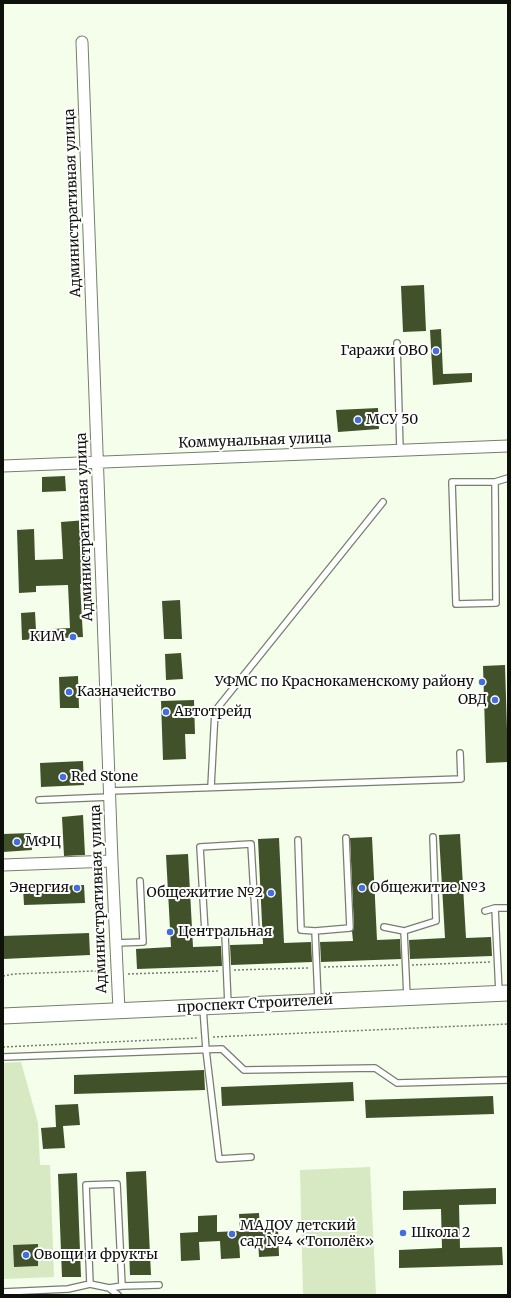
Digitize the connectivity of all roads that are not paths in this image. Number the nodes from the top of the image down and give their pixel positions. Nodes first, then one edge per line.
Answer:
1 (82, 42) dead end
2 (397, 344) dead end
3 (508, 446) edge
4 (400, 450) junction
5 (98, 462) junction
6 (3, 466) edge
7 (508, 478) edge
8 (495, 482) junction
9 (383, 502) dead end
10 (460, 753) dead end
11 (211, 787) junction
12 (110, 794) junction
13 (39, 800) dead end
14 (433, 837) dead end
15 (346, 838) dead end
16 (298, 840) dead end
17 (112, 861) junction
18 (3, 865) edge
19 (140, 881) dead end
20 (495, 908) junction
21 (508, 908) edge
22 (485, 911) dead end
23 (384, 927) dead end
24 (315, 931) junction
25 (404, 931) junction
26 (225, 934) junction
27 (116, 943) junction
28 (504, 994) edge
29 (407, 997) junction
30 (318, 1001) junction
31 (228, 1006) junction
32 (203, 1008) junction
33 (119, 1010) junction
34 (3, 1016) edge
35 (206, 1050) junction
36 (3, 1057) edge
37 (508, 1080) edge
38 (251, 1156) dead end
39 (90, 1284) junction
40 (159, 1285) dead end
41 (122, 1286) junction
42 (110, 1288) junction
43 (3, 1292) edge
44 (68, 1292) edge
45 (118, 1295) edge

1 - 5 street, Административная улица
2 - 4 lane
3 - 4 street, Коммунальная улица
4 - 5 street, Коммунальная улица
5 - 6 street, Коммунальная улица
5 - 12 street, Административная улица
7 - 8 lane
8 - 8 lane
9 - 11 lane
10 - 11 lane
11 - 12 lane
12 - 13 lane
12 - 17 street, Административная улица
14 - 25 lane
15 - 24 lane
16 - 24 lane
17 - 18 street
17 - 27 street, Административная улица
19 - 27 lane
20 - 21 lane
20 - 22 lane
20 - 28 lane
23 - 25 lane
24 - 30 lane
25 - 29 lane
26 - 26 lane
26 - 31 lane
27 - 33 street, Административная улица
28 - 29 street, проспект Строителей
29 - 30 street, проспект Строителей
30 - 31 street, проспект Строителей
31 - 32 street, проспект Строителей
32 - 33 street, проспект Строителей
32 - 35 lane
33 - 34 street, проспект Строителей
35 - 36 lane
35 - 37 lane
35 - 38 lane
39 - 41 lane
39 - 42 lane
39 - 44 lane
40 - 41 lane
41 - 42 lane
42 - 45 lane
43 - 44 lane

